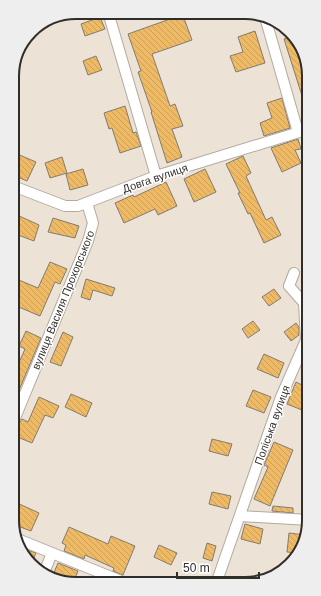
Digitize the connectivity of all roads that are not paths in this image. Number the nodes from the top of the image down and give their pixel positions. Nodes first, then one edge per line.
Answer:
1 (110, 19) edge
2 (267, 24) edge
3 (302, 131) edge
4 (156, 176) junction
5 (19, 188) edge
6 (87, 203) junction
7 (294, 273) dead end
8 (302, 301) edge
9 (302, 349) edge
10 (19, 408) edge
11 (240, 516) junction
12 (302, 520) edge
13 (23, 541) edge
14 (52, 553) junction
15 (46, 568) edge
16 (111, 577) edge
17 (218, 577) edge

1 - 4 street
2 - 3 street, Довга вулиця
3 - 4 street, Довга вулиця
4 - 6 street, Довга вулиця
5 - 6 street, Довга вулиця
6 - 10 street, вулиця Василя Прохорського
7 - 8 street, Поліська вулиця
9 - 11 street, Поліська вулиця
11 - 12 street
11 - 17 street, Поліська вулиця
13 - 14 street
14 - 15 street
14 - 16 street

